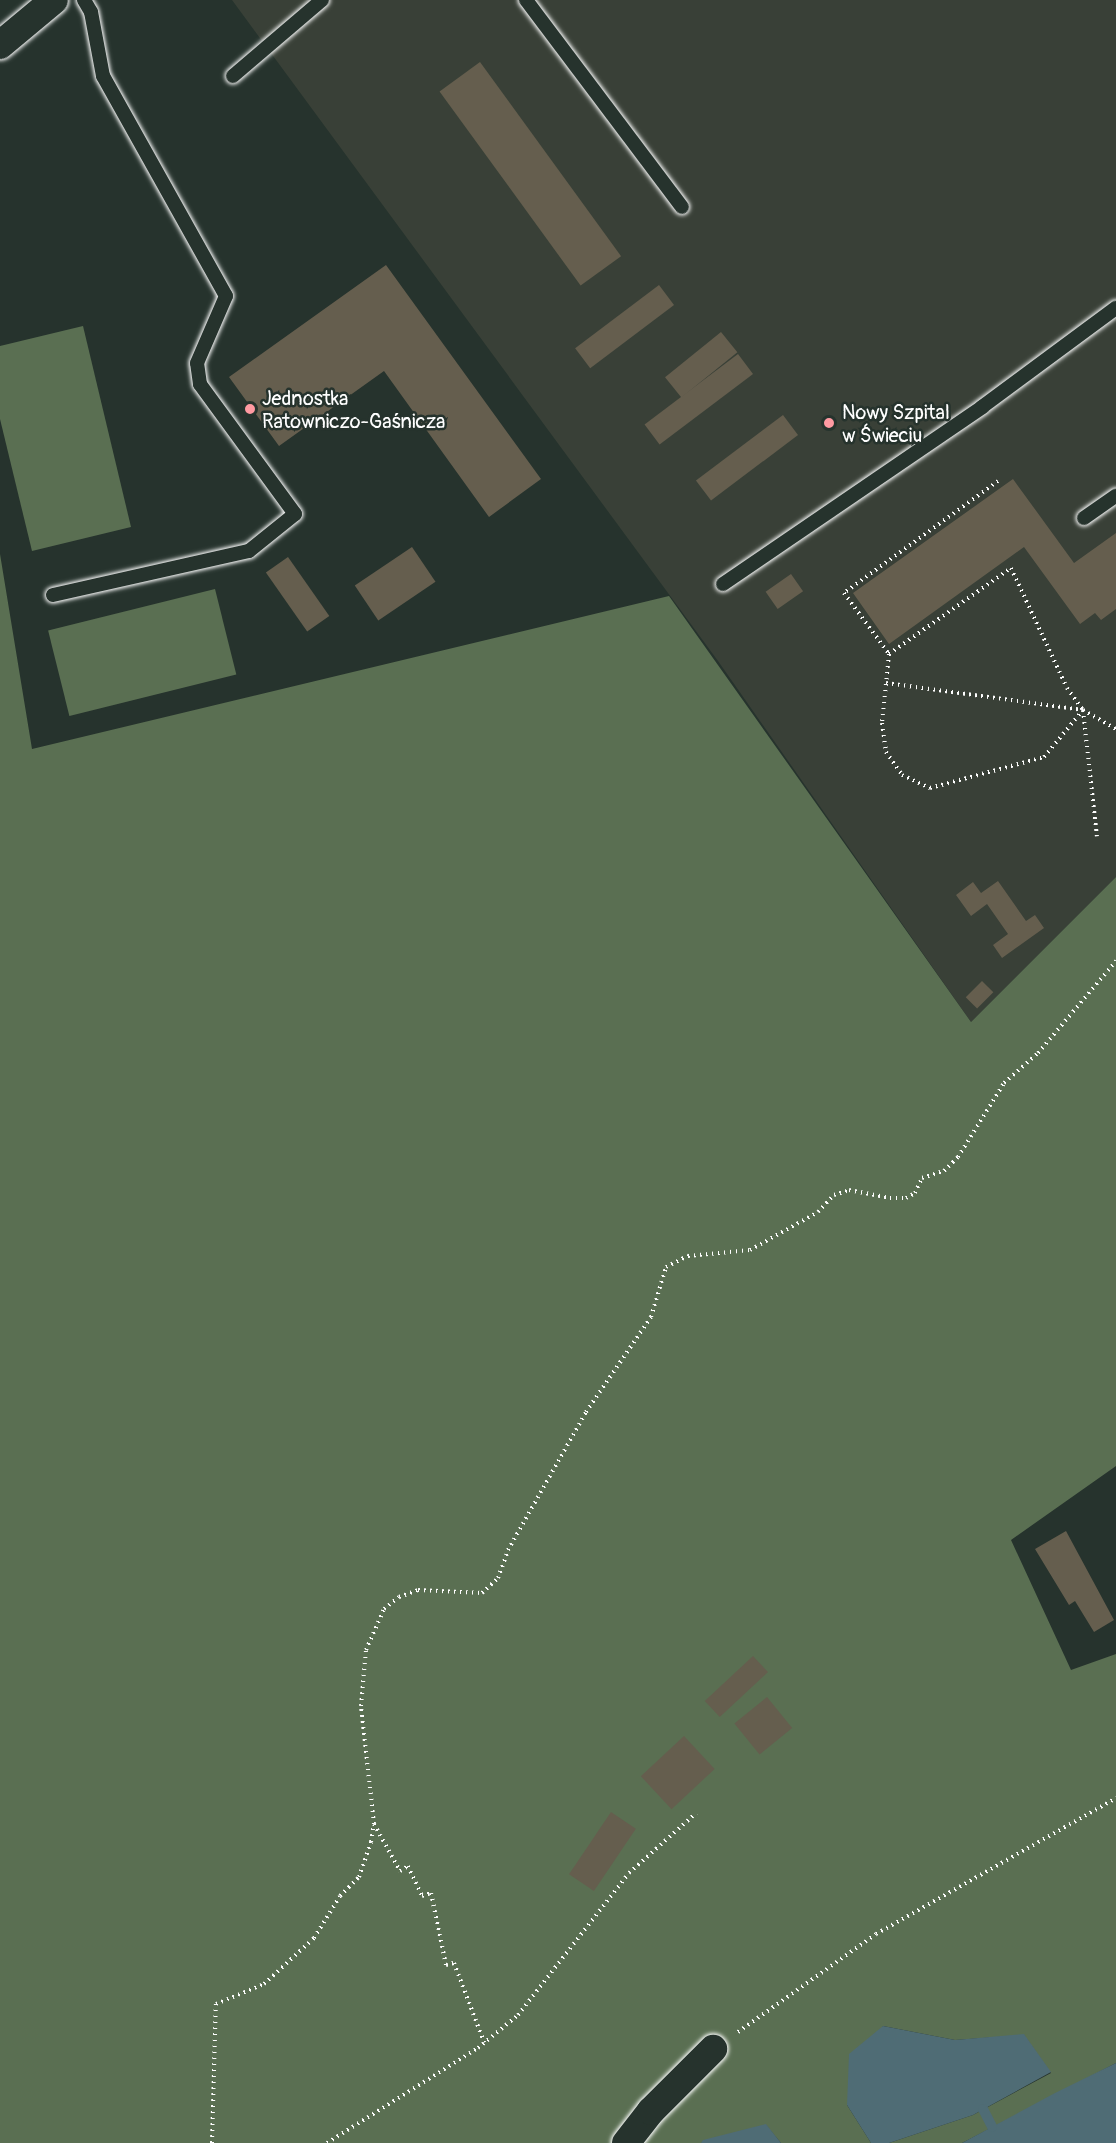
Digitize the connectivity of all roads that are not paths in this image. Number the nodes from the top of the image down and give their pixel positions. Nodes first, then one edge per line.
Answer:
1 (54, 0) edge
2 (84, 0) edge
3 (322, 0) edge
4 (526, 0) edge
5 (0, 45) edge
6 (233, 76) dead end
7 (682, 207) dead end
8 (1116, 308) edge
9 (1116, 496) edge
10 (1084, 518) dead end
11 (723, 584) dead end
12 (53, 595) dead end
13 (713, 2049) road end
14 (626, 2143) edge

1 - 5 street
2 - 12 lane
3 - 6 lane
4 - 7 lane
8 - 11 lane
9 - 10 lane
13 - 14 street

